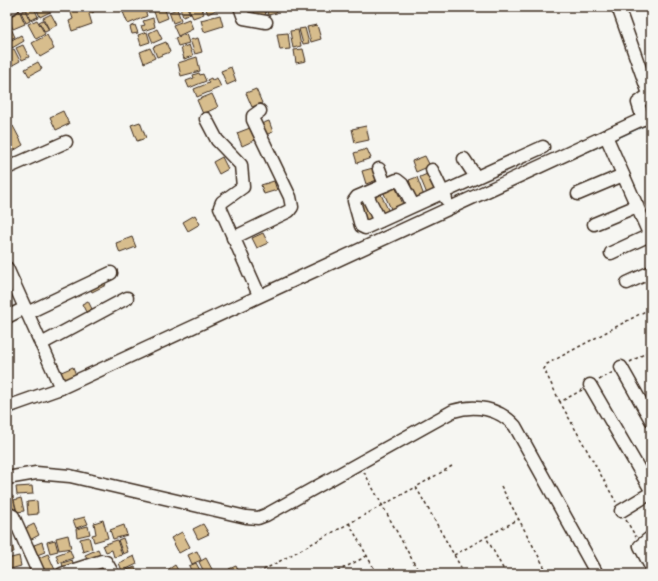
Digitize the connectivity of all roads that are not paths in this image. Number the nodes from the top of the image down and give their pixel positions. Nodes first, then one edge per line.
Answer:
1 (13, 7) edge
2 (240, 7) edge
3 (619, 7) edge
4 (7, 10) edge
5 (266, 22) dead end
6 (650, 94) edge
7 (260, 111) dead end
8 (647, 117) edge
9 (206, 119) dead end
10 (608, 140) junction
11 (66, 142) dead end
12 (543, 147) dead end
13 (464, 159) dead end
14 (7, 168) edge
15 (379, 169) dead end
16 (432, 170) dead end
17 (623, 175) junction
18 (476, 177) junction
19 (385, 184) junction
20 (443, 192) junction
21 (366, 193) junction
22 (578, 194) dead end
23 (413, 205) junction
24 (637, 206) junction
25 (450, 207) junction
26 (380, 221) junction
27 (594, 224) dead end
28 (650, 237) edge
29 (233, 238) junction
30 (611, 253) dead end
31 (7, 268) edge
32 (651, 272) edge
33 (111, 273) dead end
34 (627, 283) dead end
35 (12, 294) edge
36 (259, 295) junction
37 (127, 298) dead end
38 (26, 311) junction
39 (7, 317) edge
40 (41, 344) junction
41 (621, 367) road end
42 (590, 385) road end
43 (61, 388) junction
44 (7, 407) edge
45 (651, 420) edge
46 (7, 478) edge
47 (651, 492) edge
48 (621, 511) road end
49 (7, 512) edge
50 (651, 537) edge
51 (651, 567) edge
52 (39, 574) edge
53 (62, 574) edge
54 (113, 574) edge
55 (597, 574) edge

1 - 4 street
2 - 5 street
3 - 6 street
6 - 8 street
7 - 29 street
8 - 10 street
9 - 29 street
10 - 17 street
10 - 25 street
11 - 14 street
12 - 18 street
13 - 18 street
15 - 19 street
16 - 20 street
17 - 22 street
17 - 24 street
18 - 20 street
19 - 21 street
19 - 23 street
20 - 23 street
20 - 25 street
21 - 26 street
21 - 26 street
23 - 26 street
24 - 27 street
24 - 28 street
25 - 36 street
28 - 30 street
29 - 36 street
31 - 35 street
32 - 34 street
33 - 38 street
35 - 38 street
36 - 43 street
37 - 40 street
38 - 39 street
38 - 40 street
40 - 43 street
41 - 45 street
42 - 47 street
43 - 44 street
46 - 55 street
47 - 48 street
49 - 52 street
50 - 51 street
53 - 54 street

